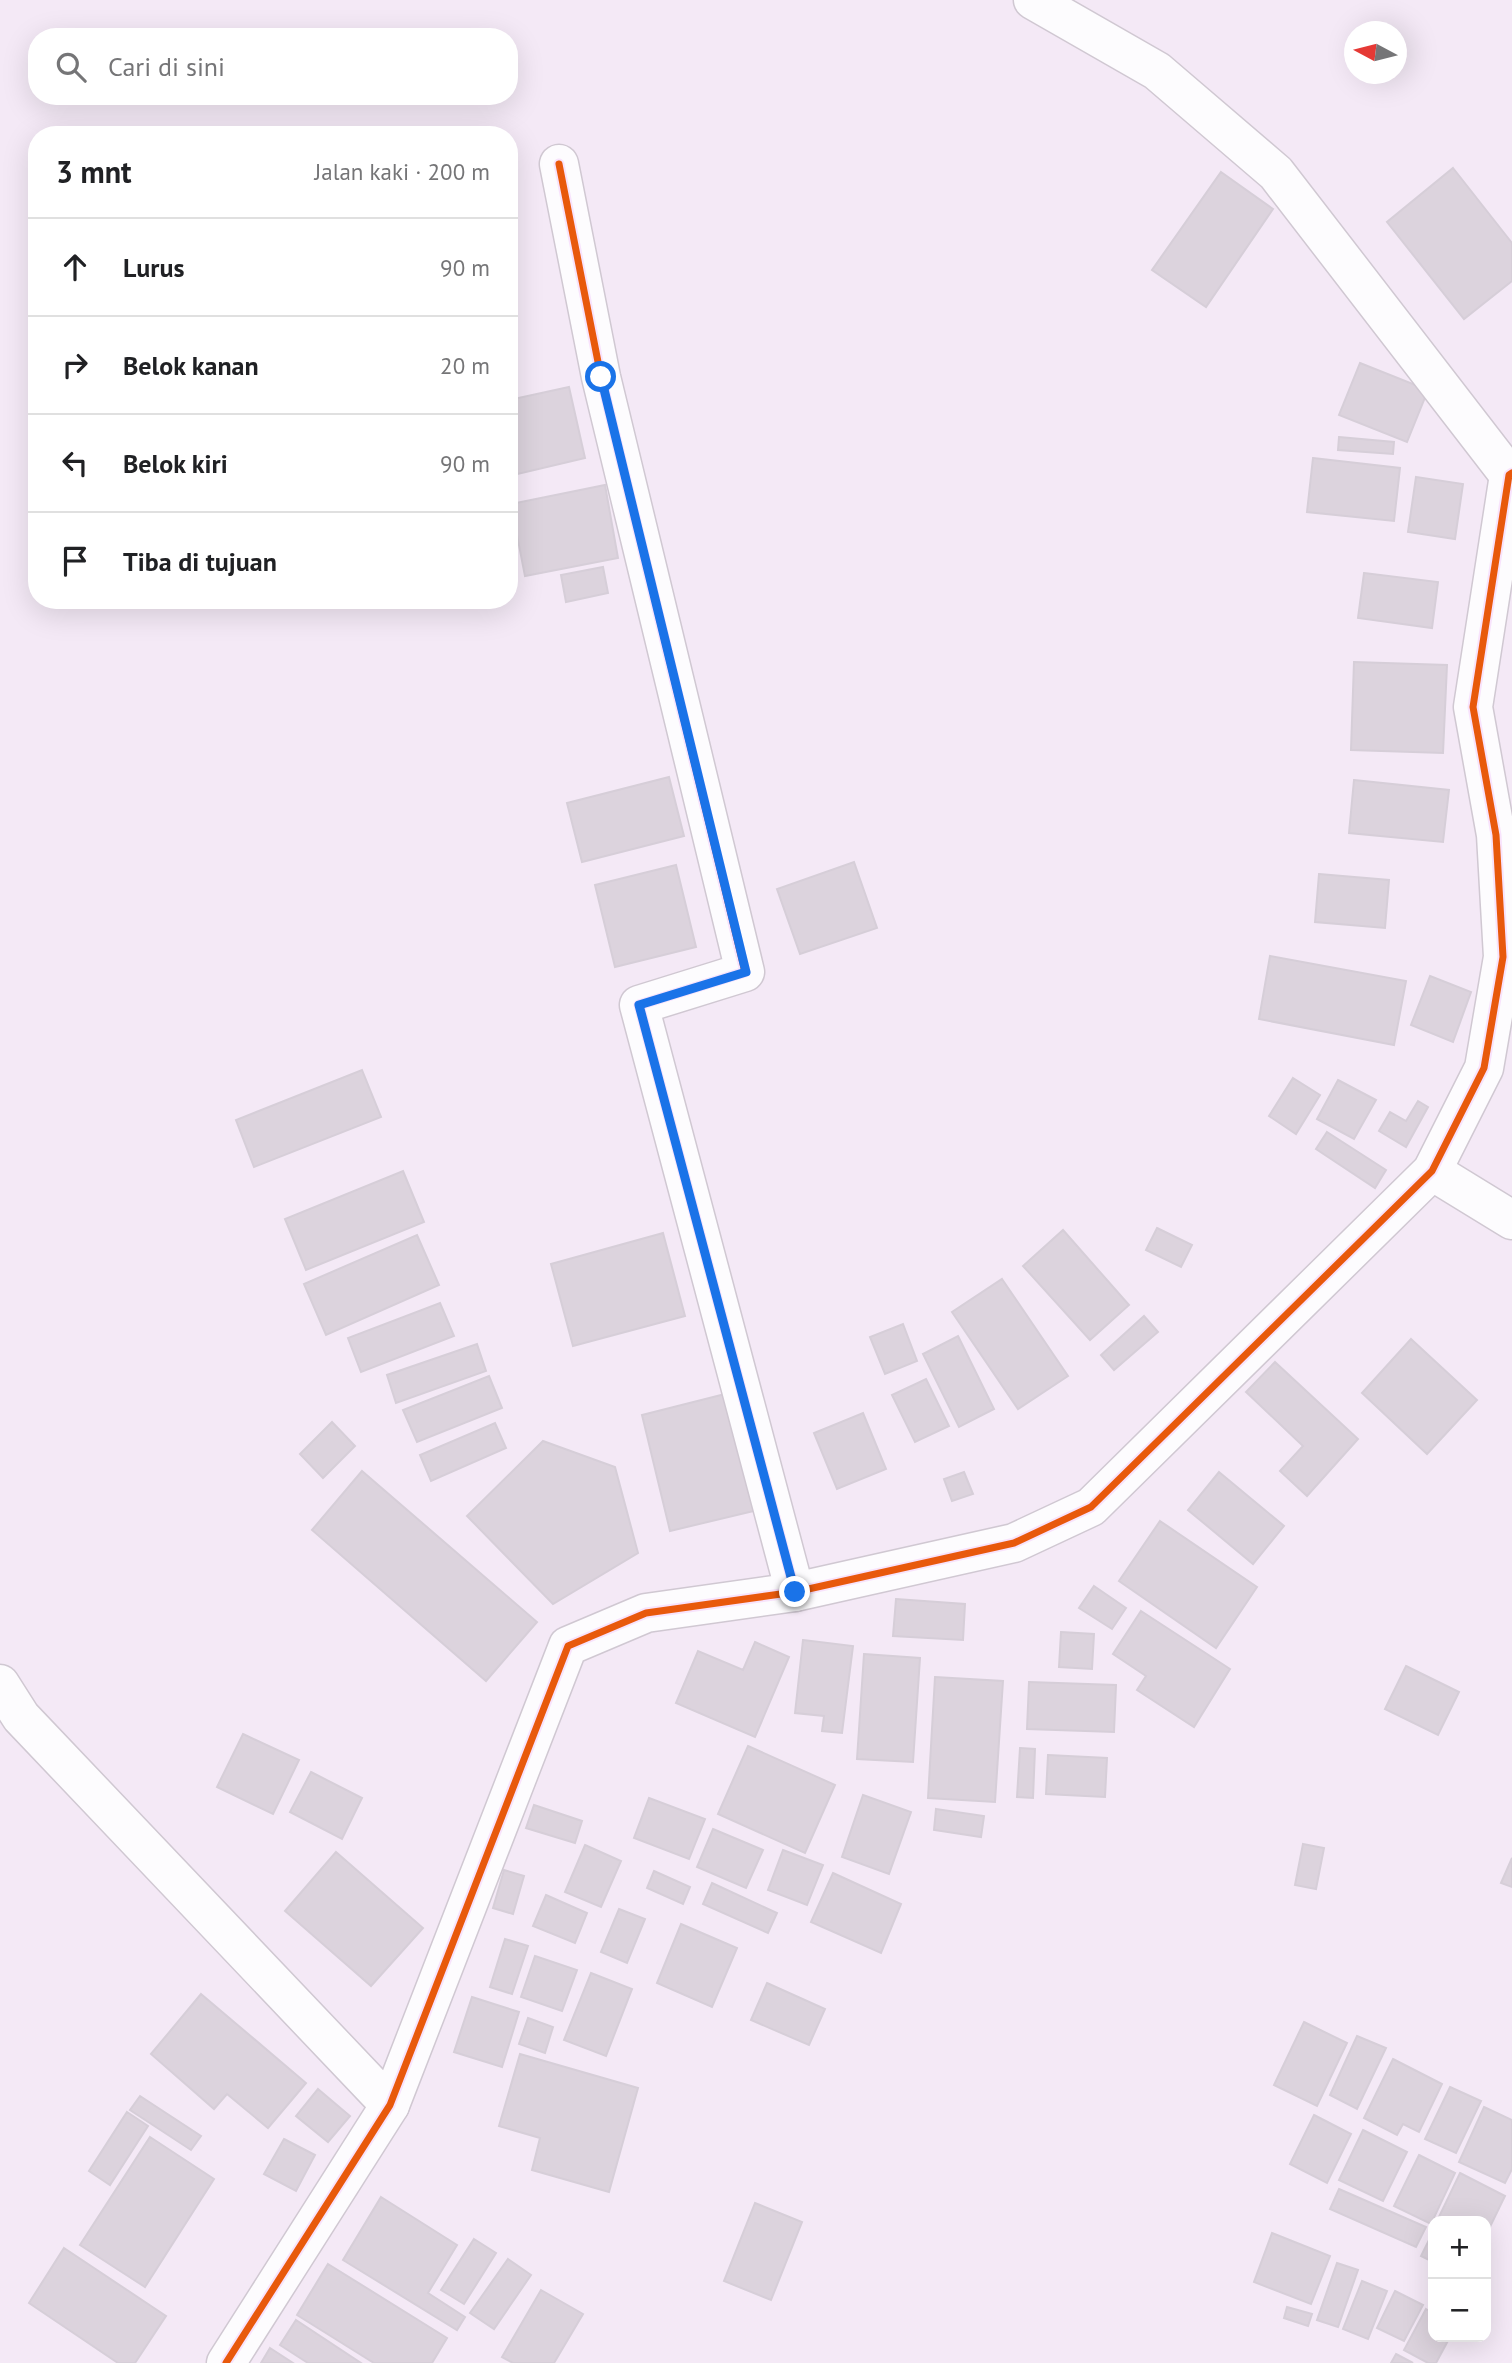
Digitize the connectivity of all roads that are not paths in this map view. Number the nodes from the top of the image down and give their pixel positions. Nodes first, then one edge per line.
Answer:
1 (1033, 0) edge
2 (559, 164) dead end
3 (1510, 474) edge
4 (1504, 835) edge
5 (1432, 1171) junction
6 (1512, 1220) edge
7 (795, 1592) junction
8 (0, 1684) edge
9 (390, 2105) junction
10 (226, 2363) edge

1 - 3 street
2 - 7 street
3 - 4 street
4 - 5 street
5 - 6 street
5 - 7 street
7 - 9 street
8 - 9 street
9 - 10 street

